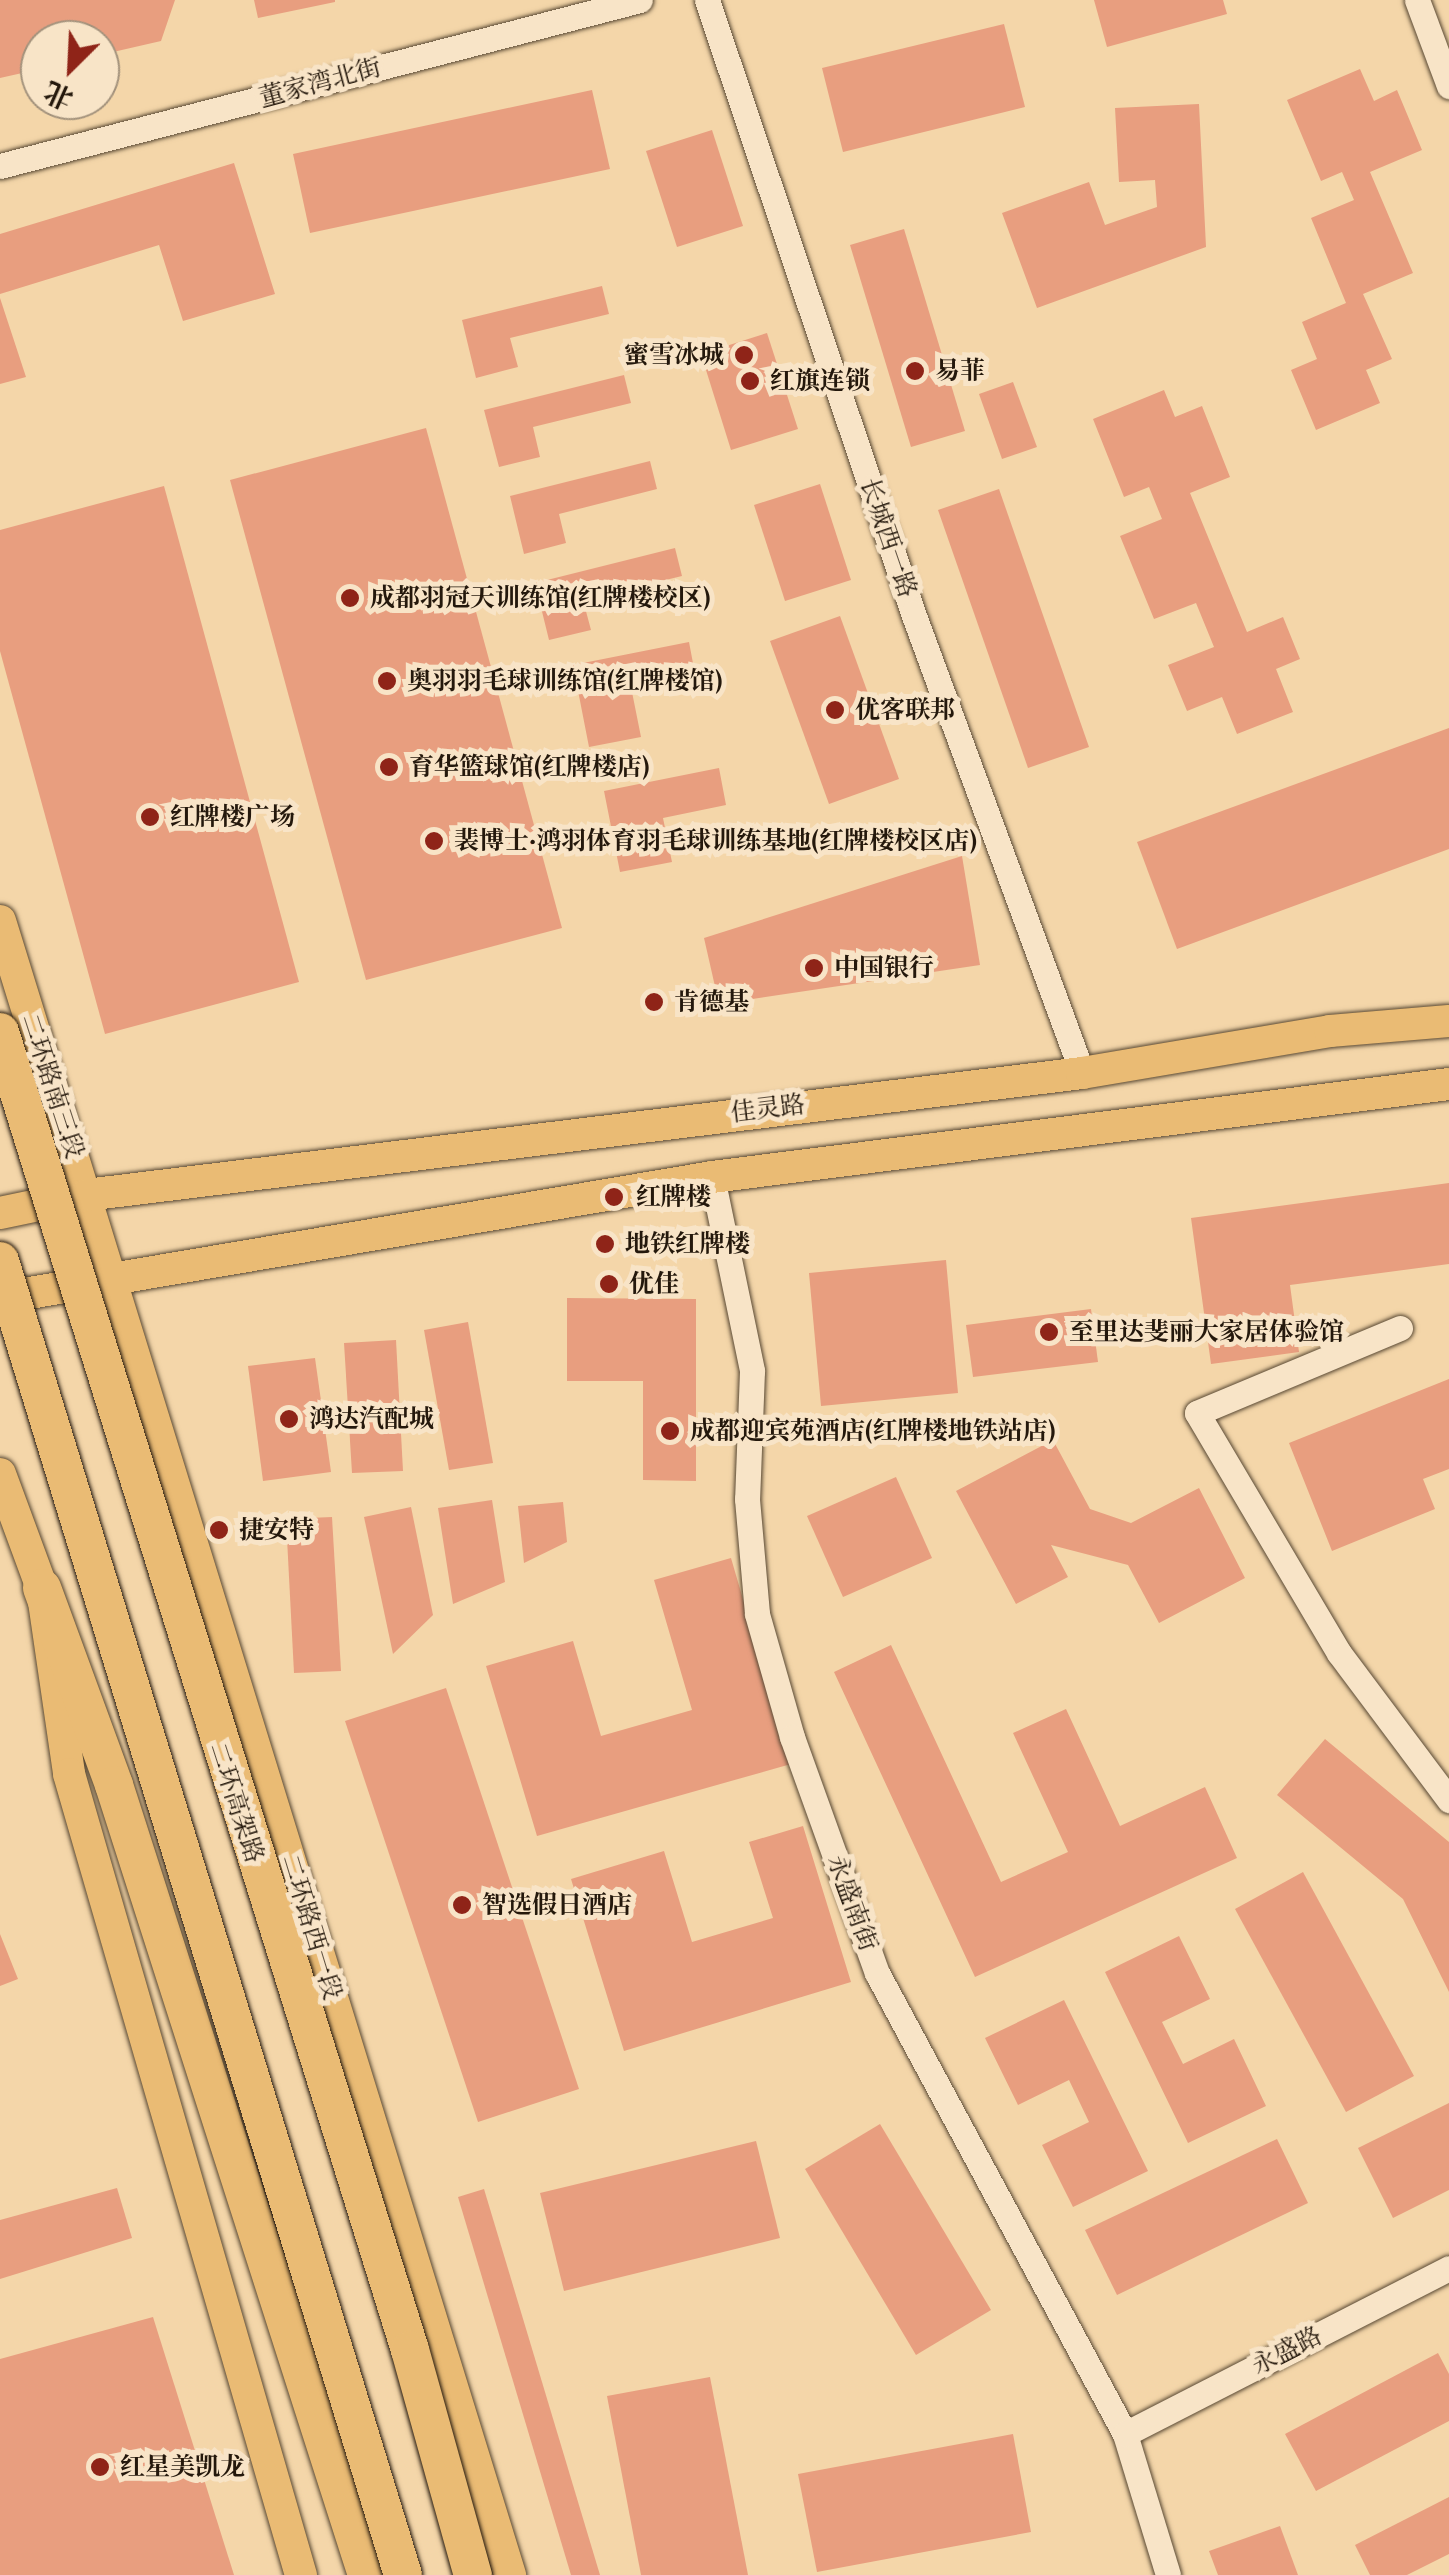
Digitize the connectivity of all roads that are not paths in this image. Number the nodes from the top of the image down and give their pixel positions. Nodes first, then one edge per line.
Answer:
1 (640, 0) edge
2 (707, 0) edge
3 (1417, 0) edge
4 (1449, 86) edge
5 (0, 166) edge
6 (0, 921) edge
7 (1449, 1020) edge
8 (0, 1032) edge
9 (1082, 1073) junction
10 (1449, 1084) edge
11 (712, 1178) junction
12 (86, 1195) junction
13 (0, 1213) edge
14 (0, 1261) edge
15 (112, 1278) junction
16 (0, 1298) edge
17 (1400, 1328) dead end
18 (0, 1474) edge
19 (42, 1588) junction
20 (1449, 1800) edge
21 (1449, 2268) edge
22 (1125, 2434) junction
23 (301, 2575) edge
24 (367, 2575) edge
25 (403, 2575) edge
26 (473, 2575) edge
27 (510, 2575) edge
28 (1168, 2575) edge

1 - 5 street, 董家湾北街
2 - 9 street, 长城西一路
3 - 4 street
6 - 12 main road, 二环路南三段
7 - 9 main road, 佳灵路
8 - 26 highway, 二环高架路, bridge
9 - 12 main road, 佳灵路
10 - 11 main road
11 - 15 main road
11 - 22 street, 永盛南街
12 - 13 main road, 佳灵路
12 - 15 main road, 二环路南三段
14 - 25 highway, bridge
15 - 16 main road
15 - 27 main road, 二环路西一段
17 - 20 street
18 - 19 main road
19 - 23 main road
19 - 24 highway
21 - 22 street, 永盛路
22 - 28 street, 永盛南街

